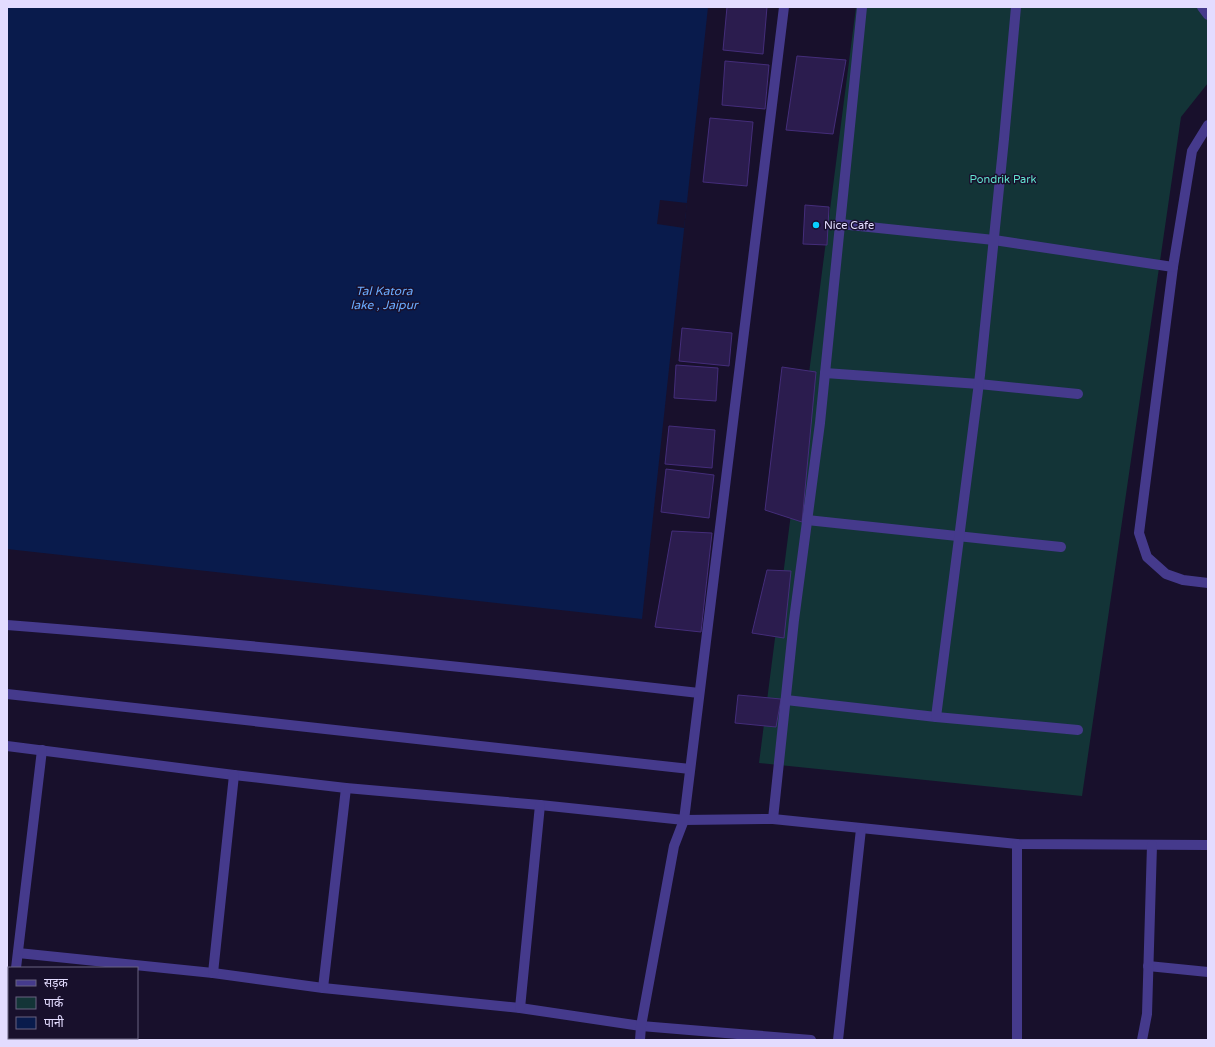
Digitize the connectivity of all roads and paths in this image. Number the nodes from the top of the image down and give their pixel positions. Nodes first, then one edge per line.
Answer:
1 (784, 7) edge
2 (862, 7) edge
3 (1016, 7) edge
4 (1202, 7) edge
5 (1208, 15) edge
6 (1208, 125) edge
7 (840, 224) junction
8 (994, 240) junction
9 (1173, 267) junction
10 (825, 373) junction
11 (979, 384) junction
12 (1078, 394) dead end
13 (807, 520) junction
14 (959, 536) junction
15 (1061, 547) dead end
16 (1208, 583) edge
17 (7, 625) edge
18 (699, 693) junction
19 (7, 694) edge
20 (786, 700) junction
21 (936, 717) junction
22 (1078, 730) dead end
23 (7, 746) edge
24 (42, 750) junction
25 (690, 769) junction
26 (234, 775) junction
27 (346, 788) junction
28 (540, 805) junction
29 (773, 819) junction
30 (684, 820) junction
31 (861, 829) junction
32 (1017, 844) junction
33 (1152, 845) junction
34 (1208, 845) edge
35 (18, 953) junction
36 (1148, 966) junction
37 (16, 967) edge
38 (1208, 972) edge
39 (213, 973) junction
40 (324, 988) junction
41 (520, 1008) junction
42 (640, 1026) junction
43 (640, 1040) edge
44 (811, 1040) edge
45 (838, 1040) edge
46 (1017, 1040) edge
47 (1142, 1040) edge

1 - 18 street
2 - 7 street
3 - 8 street
4 - 5 street
6 - 9 street
7 - 8 street
7 - 10 street
8 - 9 street
8 - 11 street
9 - 16 street
10 - 11 street
10 - 13 street
11 - 12 street
11 - 14 street
13 - 14 street
13 - 20 street
14 - 15 street
14 - 21 street
17 - 18 street
18 - 25 street
19 - 25 street
20 - 21 street
20 - 29 street
21 - 22 street
23 - 24 street
24 - 26 street
24 - 35 street
25 - 30 street
26 - 27 street
26 - 39 street
27 - 28 street
27 - 40 street
28 - 30 street
28 - 41 street
29 - 30 street
29 - 31 street
30 - 42 street
31 - 32 street
31 - 45 street
32 - 33 street
32 - 46 street
33 - 34 street
33 - 36 street
35 - 37 street
35 - 39 street
36 - 38 street
36 - 47 street
39 - 40 street
40 - 41 street
41 - 42 street
42 - 43 street
42 - 44 street

